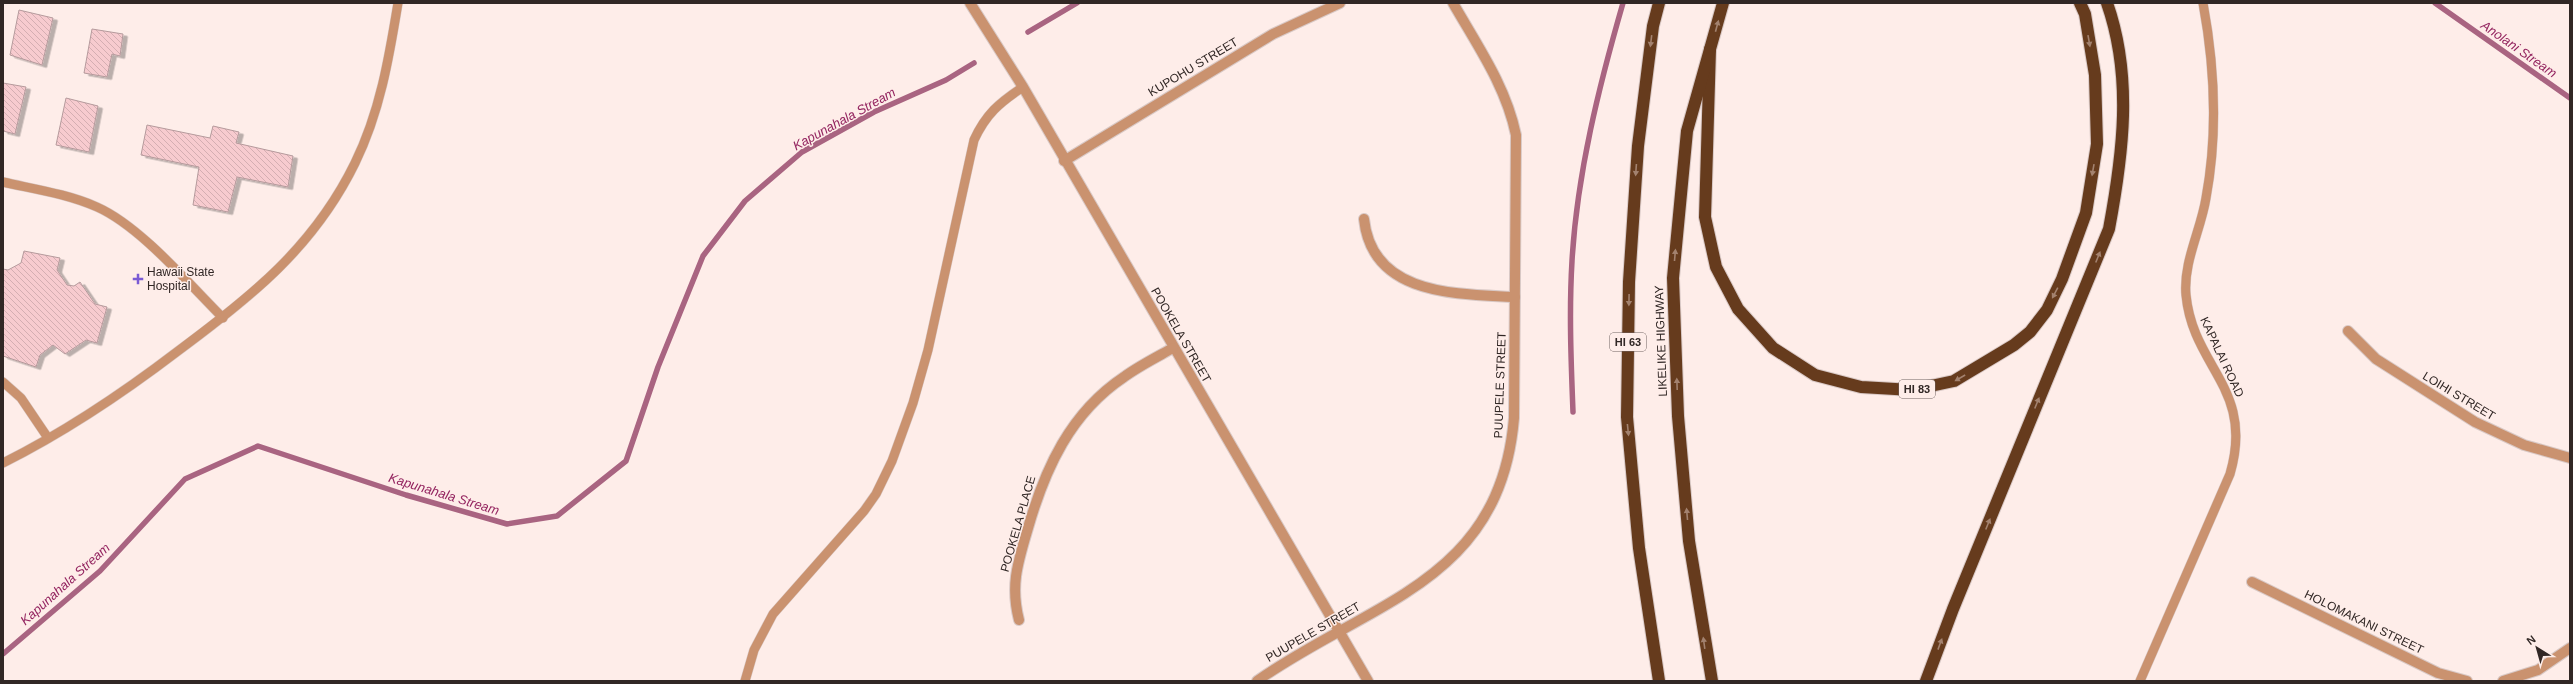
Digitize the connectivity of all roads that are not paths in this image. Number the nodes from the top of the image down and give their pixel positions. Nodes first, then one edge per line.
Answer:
1 (398, 3) edge
2 (970, 3) edge
3 (1340, 3) edge
4 (1453, 3) edge
5 (1659, 3) edge
6 (1723, 3) edge
7 (2080, 3) edge
8 (2108, 3) edge
9 (2203, 3) edge
10 (1710, 49) junction
11 (1023, 87) junction
12 (1064, 161) junction
13 (3, 182) edge
14 (1364, 218) dead end
15 (1515, 297) junction
16 (223, 318) junction
17 (2348, 331) dead end
18 (1173, 348) junction
19 (3, 382) edge
20 (48, 438) junction
21 (2570, 458) edge
22 (3, 463) edge
23 (2252, 582) dead end
24 (1019, 620) dead end
25 (1339, 631) junction
26 (2570, 648) edge
27 (745, 681) edge
28 (1257, 681) edge
29 (1368, 681) edge
30 (1659, 681) edge
31 (1712, 681) edge
32 (1926, 681) edge
33 (2140, 681) edge
34 (2467, 681) edge
35 (2503, 681) edge

1 - 16 lane
2 - 11 street, POOKELA STREET
3 - 12 street, KUPOHU STREET
4 - 15 street, PUUPELE STREET
5 -> 30 highway, HI 63
10 -> 6 highway, LIKELIKE HIGHWAY
7 -> 10 highway, HI 83
32 -> 8 highway
9 - 33 lane, KAPALAI ROAD
31 -> 10 highway, LIKELIKE HIGHWAY
11 - 12 street, POOKELA STREET
11 - 27 lane
12 - 18 street, POOKELA STREET
13 - 16 lane
14 - 15 street
15 - 25 street, PUUPELE STREET
16 - 20 lane
17 - 21 street, LOIHI STREET
18 - 24 street, POOKELA PLACE
18 - 25 street, POOKELA STREET
19 - 20 lane
20 - 22 lane
23 - 34 street, HOLOMAKANI STREET
25 - 28 street, PUUPELE STREET
25 - 29 street, POOKELA STREET
26 - 35 street

